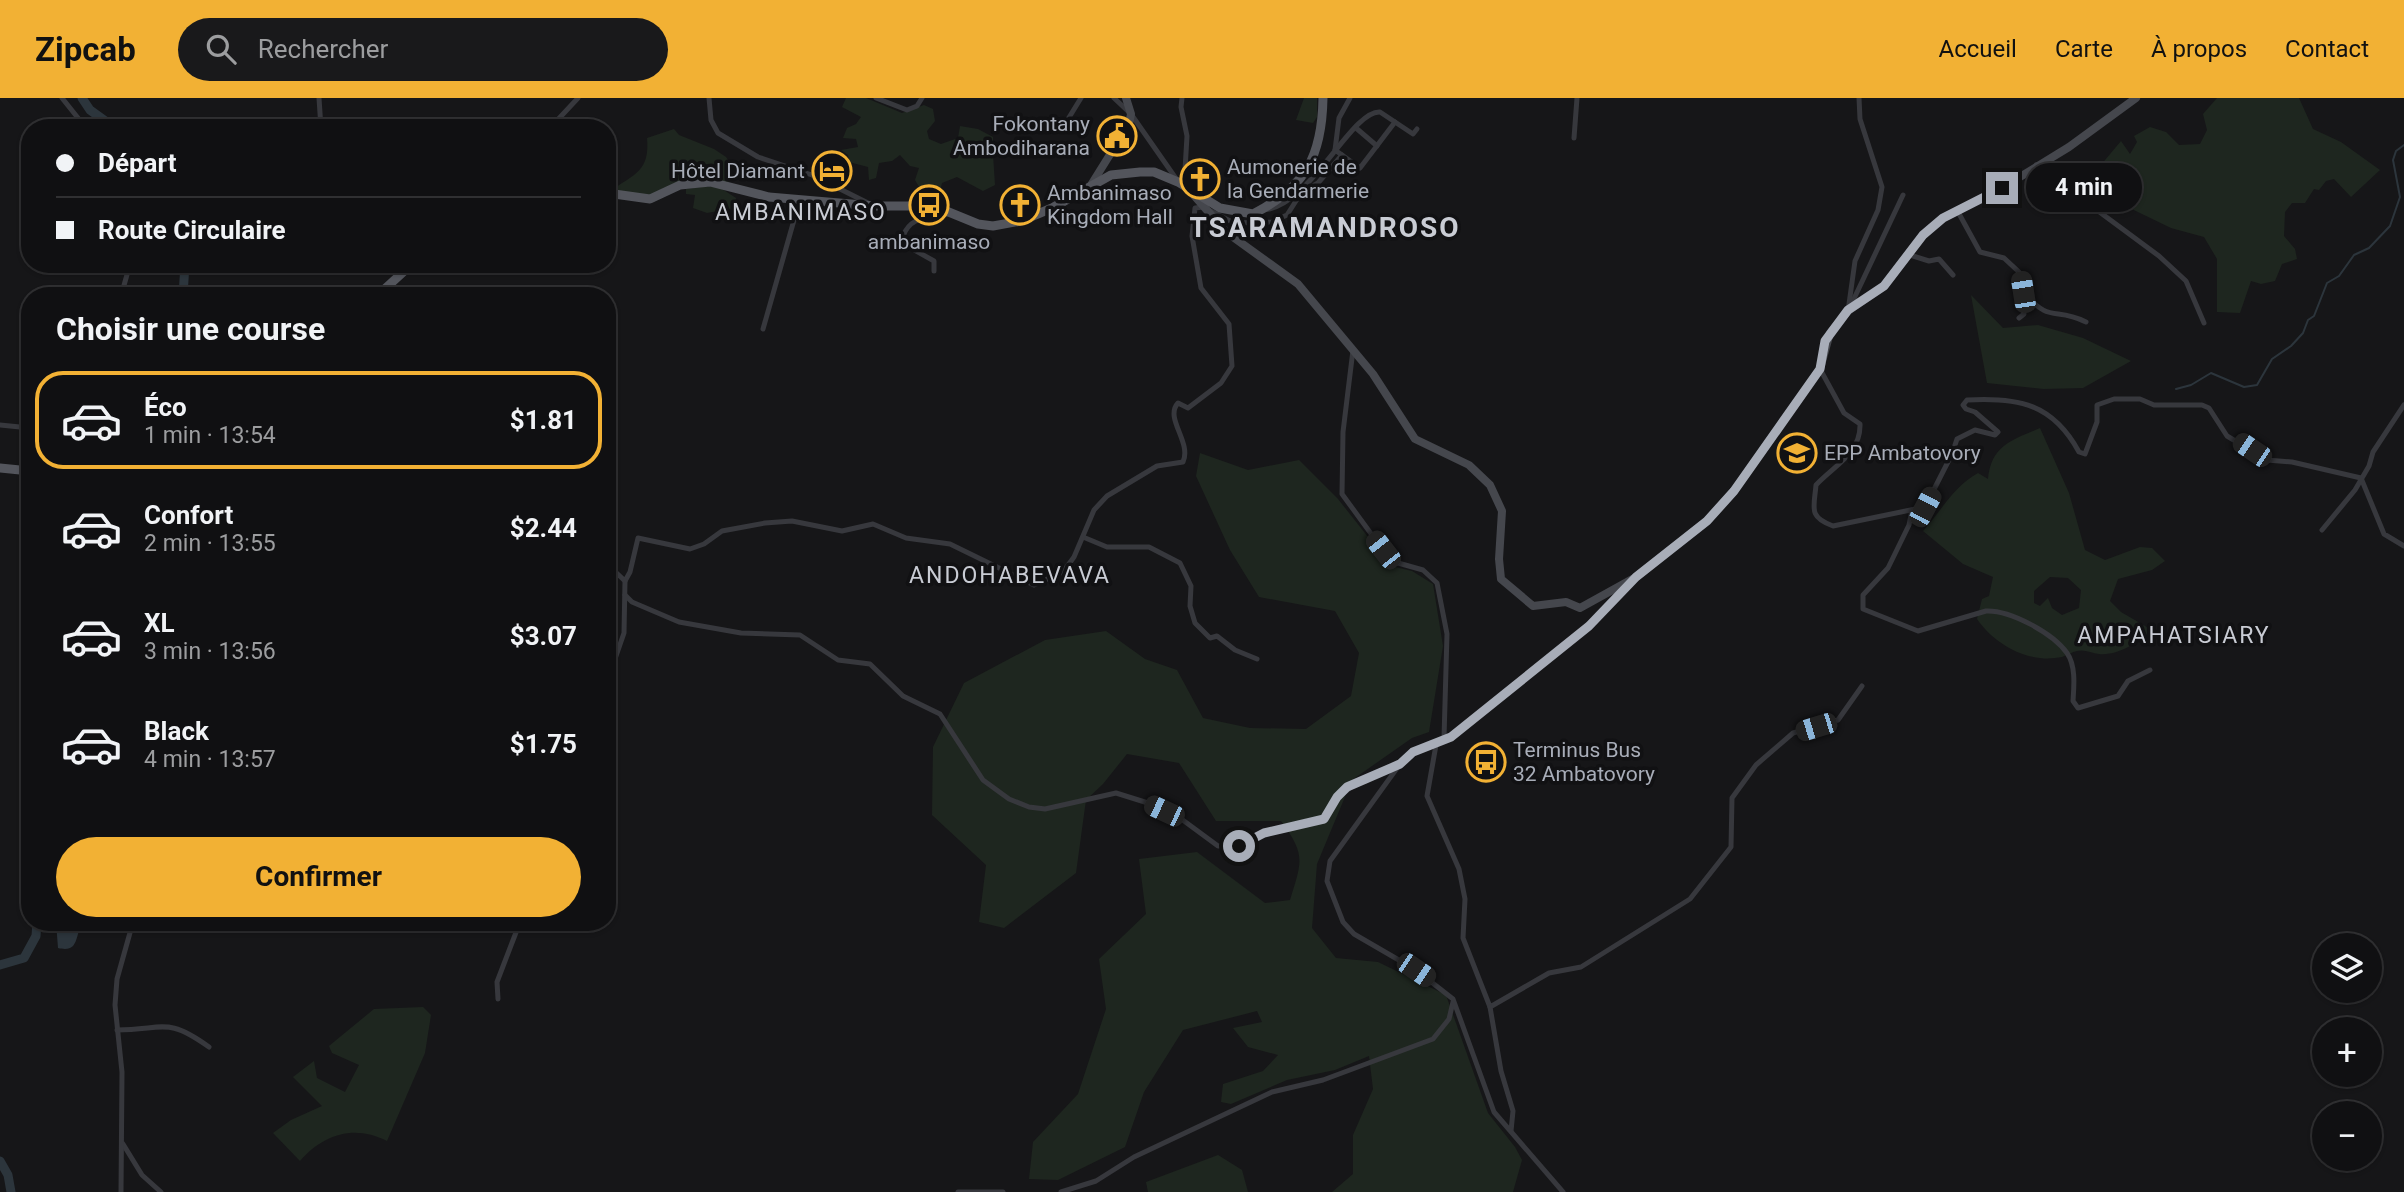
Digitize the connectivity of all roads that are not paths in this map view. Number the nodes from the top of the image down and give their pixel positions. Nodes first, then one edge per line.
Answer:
1 (62, 98) edge
2 (319, 98) edge
3 (578, 98) edge
4 (709, 98) edge
5 (876, 98) edge
6 (922, 98) edge
7 (1081, 98) edge
8 (1114, 98) edge
9 (1126, 98) edge
10 (1182, 98) edge
11 (1323, 98) edge
12 (1350, 98) edge
13 (1577, 98) edge
14 (1859, 98) edge
15 (2136, 98) edge
16 (1131, 114) junction
17 (79, 119) edge
18 (320, 119) edge
19 (558, 119) edge
20 (1395, 122) junction
21 (1065, 124) dead end
22 (1356, 128) junction
23 (1418, 129) dead end
24 (1574, 138) dead end
25 (1377, 145) junction
26 (1335, 150) junction
27 (1342, 155) junction
28 (2036, 165) junction
29 (1091, 185) junction
30 (1185, 187) junction
31 (616, 194) edge
32 (1903, 195) dead end
33 (800, 200) junction
34 (1204, 204) junction
35 (874, 206) junction
36 (1262, 210) junction
37 (1957, 210) junction
38 (950, 213) junction
39 (1910, 255) junction
40 (934, 271) dead end
41 (402, 273) edge
42 (1953, 275) dead end
43 (387, 287) edge
44 (2023, 292) junction
45 (1848, 310) junction
46 (2019, 317) dead end
47 (2086, 322) dead end
48 (2204, 323) dead end
49 (762, 329) dead end
50 (1353, 350) junction
51 (1820, 369) junction
52 (2404, 405) edge
53 (0, 425) edge
54 (21, 427) edge
55 (0, 468) edge
56 (21, 470) edge
57 (2361, 478) junction
58 (1912, 510) junction
59 (2322, 530) dead end
60 (1083, 537) junction
61 (2404, 546) edge
62 (616, 572) edge
63 (1636, 577) junction
64 (625, 581) junction
65 (625, 595) junction
66 (616, 657) edge
67 (1257, 659) dead end
68 (2150, 670) dead end
69 (1862, 686) dead end
70 (1444, 738) junction
71 (1436, 745) junction
72 (1400, 764) junction
73 (130, 931) edge
74 (517, 931) edge
75 (498, 999) dead end
76 (1453, 999) junction
77 (1490, 1007) junction
78 (117, 1030) junction
79 (209, 1047) dead end
80 (1511, 1131) junction
81 (123, 1144) junction
82 (121, 1192) edge
83 (161, 1192) edge
84 (958, 1192) edge
85 (1003, 1192) edge
86 (1061, 1192) edge
87 (1563, 1192) edge

1 - 17 street
2 - 18 street
3 - 19 street
4 - 35 street
5 - 6 street
7 - 21 street
8 - 16 street
9 - 16 street
10 - 30 street
11 - 36 main road
12 - 26 street
13 - 24 street
14 - 45 street
15 - 28 street
16 - 29 street
16 - 30 street
20 - 22 street
20 - 23 street
20 - 25 street
22 - 25 street
22 - 26 street
25 - 27 street
26 - 27 street
26 - 36 street
27 - 34 street
28 - 37 street
28 - 48 street
29 - 30 main road
29 - 38 main road
30 - 34 main road
31 - 33 main road
32 - 45 street
33 - 35 main road
33 - 49 street
34 - 36 main road
34 - 50 street
34 - 60 street
35 - 38 main road
37 - 39 street
37 - 44 street
38 - 40 street
39 - 42 street
39 - 45 street
41 - 43 main road
44 - 46 street
44 - 47 street
45 - 51 street
50 - 63 street
50 - 70 street
51 - 58 street
51 - 63 street
52 - 57 street
53 - 54 street
55 - 56 main road
57 - 58 street
57 - 59 street
57 - 61 street
58 - 68 street
60 - 64 street
60 - 67 street
62 - 64 street
63 - 70 street
64 - 65 street
65 - 66 street
65 - 72 street
69 - 77 street
70 - 71 street
71 - 72 street
71 - 77 street
72 - 76 street
73 - 78 street
74 - 75 street
76 - 80 street
76 - 86 street
77 - 80 street
78 - 79 street
78 - 81 street
80 - 87 street
81 - 82 street
81 - 83 street
84 - 85 street

